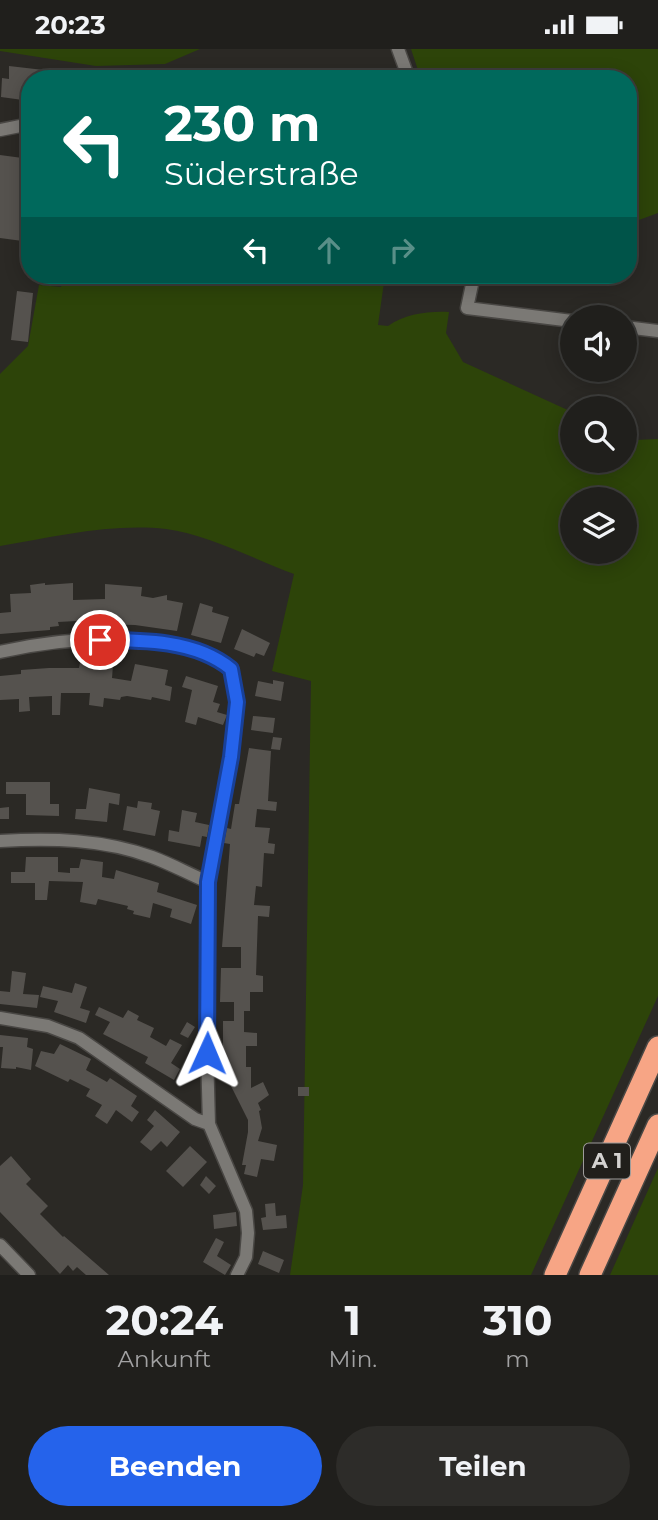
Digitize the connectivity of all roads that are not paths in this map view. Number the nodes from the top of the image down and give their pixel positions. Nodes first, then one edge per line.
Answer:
1 (398, 49) edge
2 (406, 70) edge
3 (21, 126) edge
4 (0, 130) edge
5 (472, 284) edge
6 (560, 319) edge
7 (637, 328) edge
8 (658, 331) edge
9 (0, 653) edge
10 (0, 841) edge
11 (208, 882) junction
12 (0, 1019) edge
13 (658, 1047) edge
14 (209, 1124) junction
15 (658, 1125) edge
16 (0, 1245) edge
17 (29, 1275) edge
18 (237, 1275) edge
19 (555, 1275) edge
20 (590, 1275) edge

1 - 2 street
3 - 4 street
5 - 6 street
7 - 8 street
9 - 11 street
10 - 11 street
11 - 14 street
12 - 14 street
13 - 19 highway, A 1
14 - 18 street
15 - 20 highway, A 1
16 - 17 street

